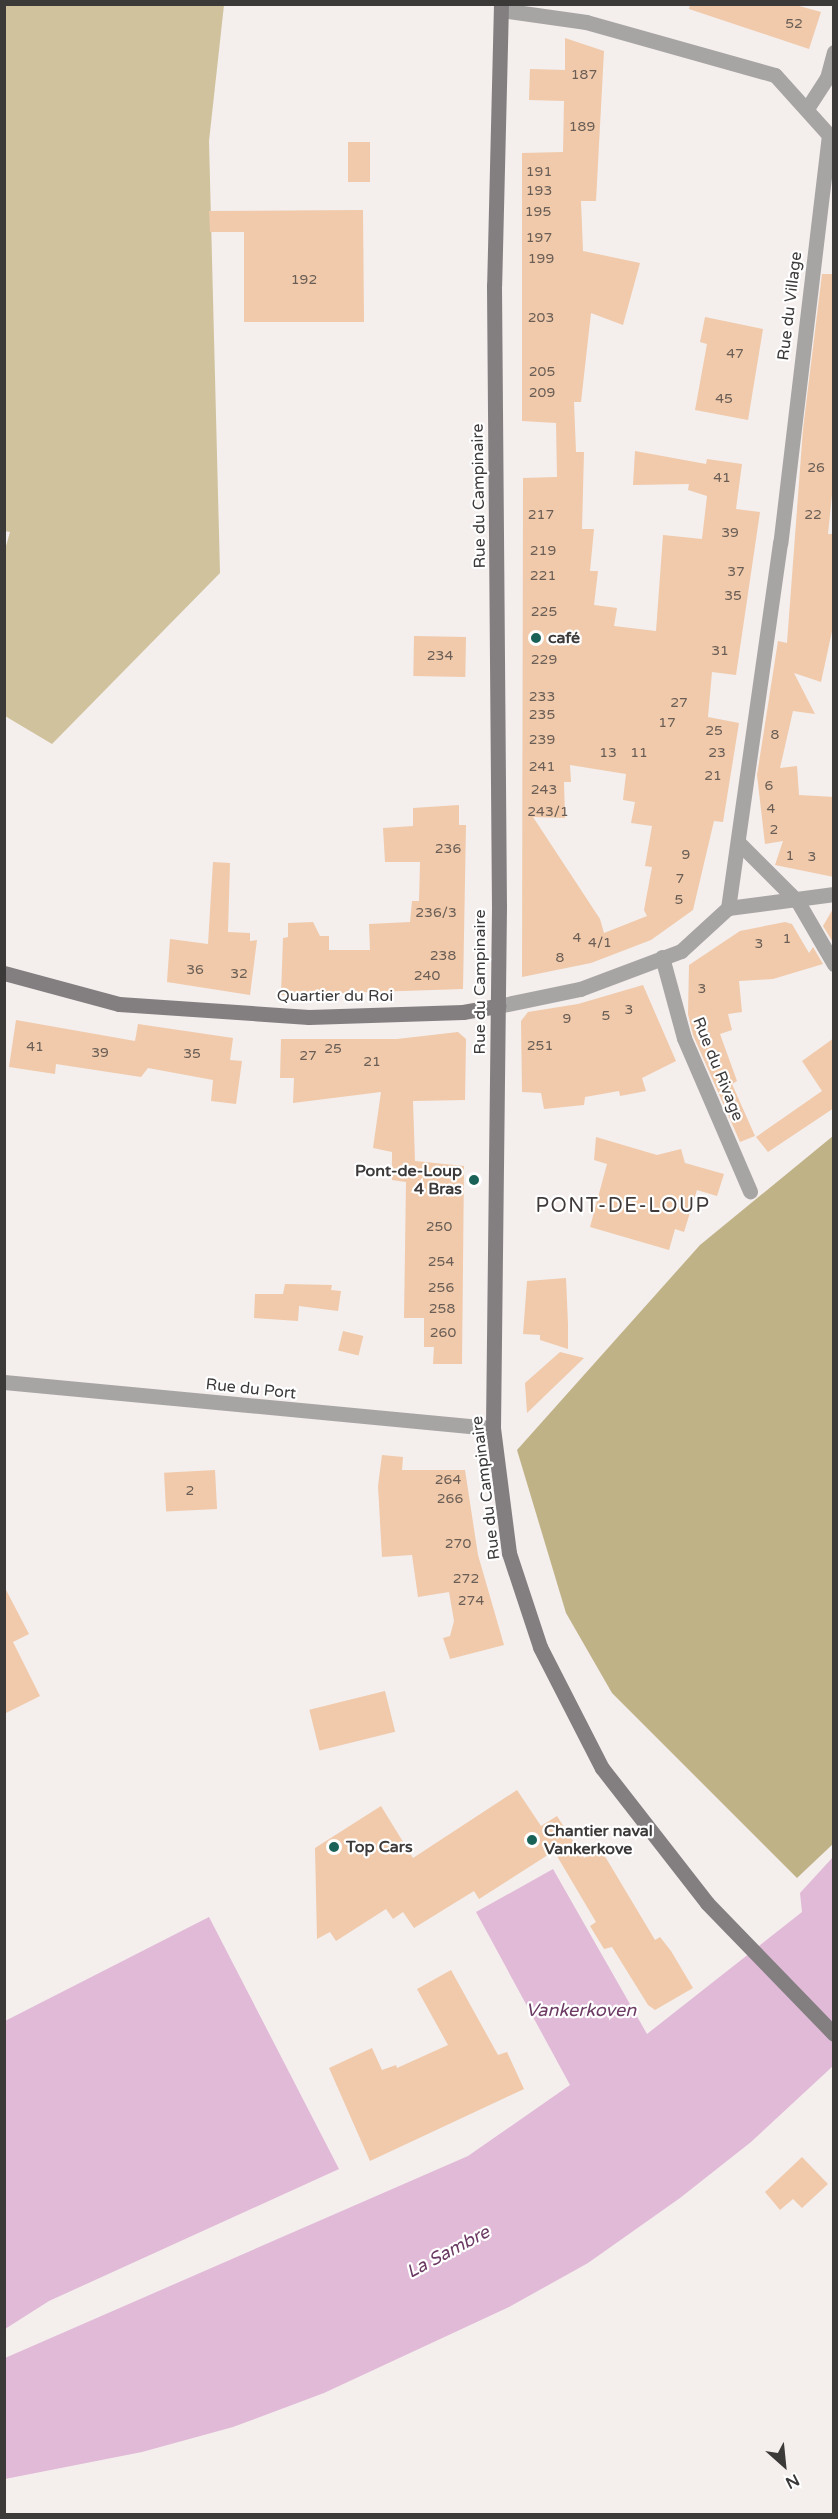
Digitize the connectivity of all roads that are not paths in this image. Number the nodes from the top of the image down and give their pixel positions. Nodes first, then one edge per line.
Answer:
1 (501, 7) edge
2 (834, 52) edge
3 (808, 107) junction
4 (738, 842) junction
5 (834, 894) edge
6 (798, 902) junction
7 (728, 908) junction
8 (662, 957) junction
9 (834, 964) edge
10 (4, 973) edge
11 (498, 1006) junction
12 (750, 1191) dead end
13 (4, 1382) edge
14 (494, 1428) junction
15 (834, 2034) edge

1 - 3 street, Rue du Village
1 - 11 main road, Rue du Campinaire
2 - 3 street
3 - 4 street, Rue du Village
4 - 6 street
4 - 7 street, Rue du Village
5 - 6 street
6 - 7 street
6 - 9 street
7 - 8 street, Quartier du Roi
8 - 11 street, Quartier du Roi
8 - 12 street, Rue du Rivage
10 - 11 main road, Quartier du Roi
11 - 14 main road, Rue du Campinaire
13 - 14 street, Rue du Port
14 - 15 main road, Rue du Campinaire

